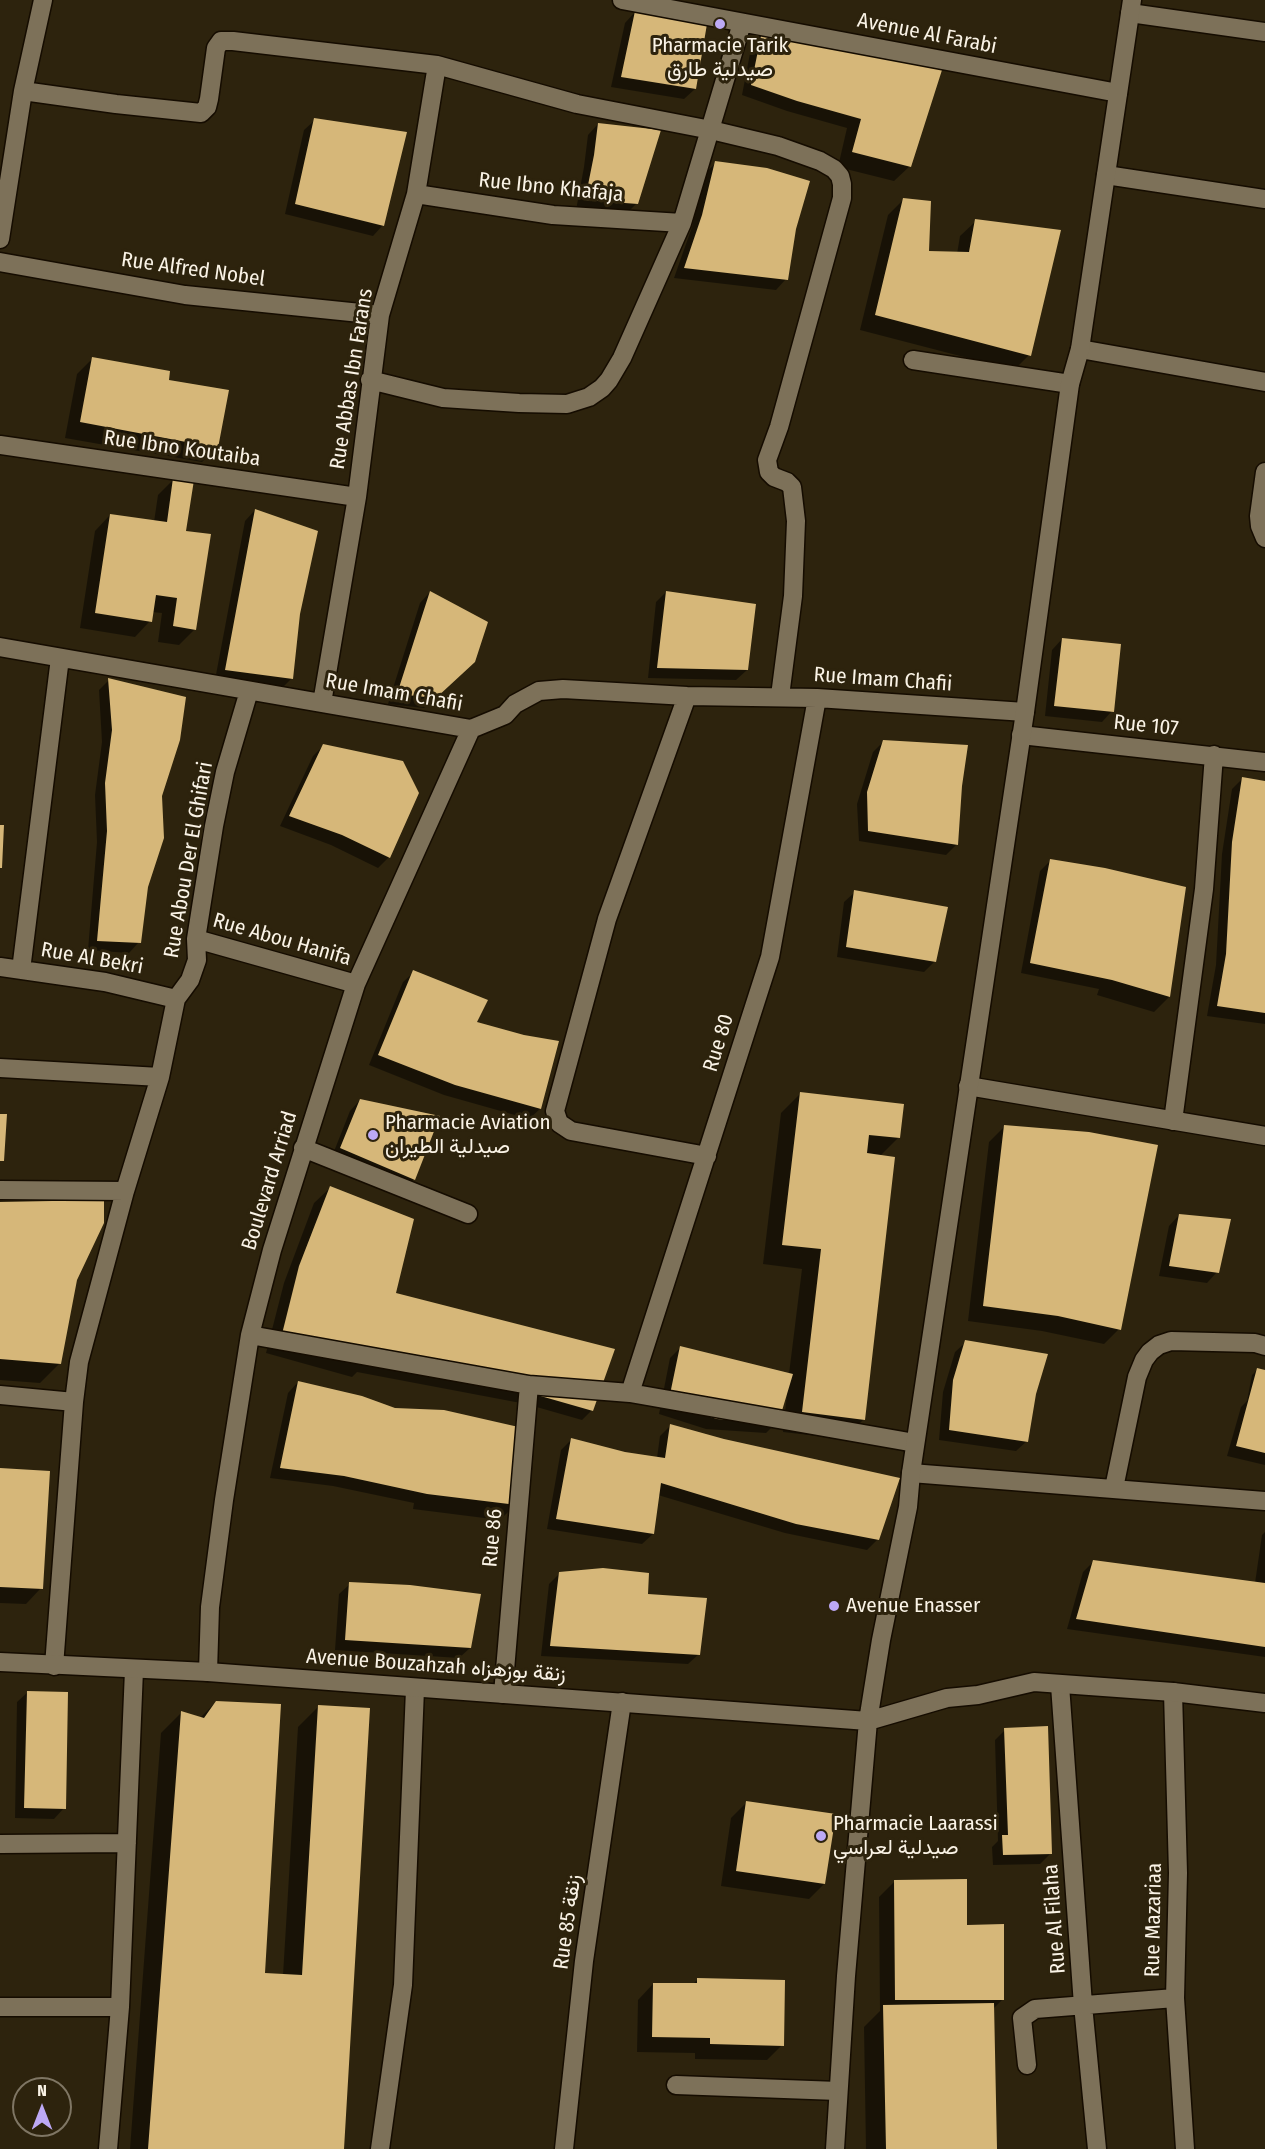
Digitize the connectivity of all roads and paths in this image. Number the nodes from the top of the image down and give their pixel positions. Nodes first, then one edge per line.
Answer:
1 (43, 0) edge
2 (622, 0) edge
3 (1131, 6) edge
4 (742, 23) junction
5 (1265, 32) edge
6 (437, 65) junction
7 (23, 91) junction
8 (1118, 93) junction
9 (711, 130) junction
10 (1106, 175) junction
11 (416, 194) junction
12 (1265, 199) edge
13 (682, 224) junction
14 (0, 240) edge
15 (0, 262) edge
16 (380, 315) junction
17 (1080, 349) junction
18 (913, 360) dead end
19 (370, 380) junction
20 (1265, 382) edge
21 (1070, 384) junction
22 (0, 445) edge
23 (1265, 472) edge
24 (357, 497) junction
25 (1265, 538) edge
26 (0, 647) edge
27 (60, 658) junction
28 (249, 691) junction
29 (687, 696) junction
30 (780, 696) junction
31 (817, 698) junction
32 (322, 703) junction
33 (1025, 712) junction
34 (471, 729) junction
35 (1021, 735) junction
36 (1214, 756) junction
37 (1265, 762) edge
38 (196, 939) junction
39 (0, 968) edge
40 (21, 970) junction
41 (356, 984) junction
42 (177, 999) junction
43 (0, 1068) edge
44 (160, 1077) junction
45 (968, 1086) junction
46 (1173, 1121) junction
47 (1265, 1136) edge
48 (303, 1148) junction
49 (707, 1156) junction
50 (0, 1190) edge
51 (125, 1191) junction
52 (468, 1214) dead end
53 (250, 1335) junction
54 (1265, 1346) edge
55 (529, 1385) junction
56 (630, 1393) junction
57 (0, 1395) edge
58 (74, 1401) junction
59 (915, 1443) junction
60 (911, 1473) junction
61 (1114, 1488) junction
62 (1265, 1501) edge
63 (0, 1662) edge
64 (54, 1666) junction
65 (134, 1670) junction
66 (207, 1672) junction
67 (1060, 1686) junction
68 (415, 1689) junction
69 (1173, 1692) junction
70 (503, 1694) junction
71 (622, 1702) junction
72 (1265, 1703) edge
73 (868, 1721) junction
74 (127, 1843) junction
75 (0, 1844) edge
76 (1175, 1998) junction
77 (1083, 2005) junction
78 (0, 2007) edge
79 (120, 2007) junction
80 (1026, 2065) dead end
81 (676, 2085) dead end
82 (838, 2091) junction
83 (108, 2149) edge
84 (380, 2149) edge
85 (564, 2149) edge
86 (835, 2149) edge
87 (1097, 2149) edge
88 (1185, 2149) edge

1 - 7 street
2 - 4 street, Avenue Al Farabi
3 - 5 street
3 - 8 street
4 - 8 street, Avenue Al Farabi
4 - 9 street
6 - 7 street
6 - 9 street
6 - 11 street, Rue Abbas Ibn Farans
7 - 14 street
8 - 10 street
9 - 13 street
9 - 30 street
10 - 12 street
10 - 17 street
11 - 13 street, Rue Ibno Khafaja
11 - 16 street, Rue Abbas Ibn Farans
13 - 19 street
15 - 16 street, Rue Alfred Nobel
16 - 19 street, Rue Abbas Ibn Farans
17 - 20 street
17 - 21 street
18 - 21 street
19 - 24 street, Rue Abbas Ibn Farans
21 - 33 street
22 - 24 street, Rue Ibno Koutaiba
23 - 25 street
24 - 32 street, Rue Abbas Ibn Farans
26 - 27 street, Rue Imam Chafii
27 - 28 street, Rue Imam Chafii
27 - 40 street
28 - 32 street, Rue Imam Chafii
28 - 38 street, Rue Abou Der El Ghifari
29 - 30 street, Rue Imam Chafii
29 - 34 street, Rue Imam Chafii
29 - 49 street
30 - 31 street, Rue Imam Chafii
31 - 33 street, Rue Imam Chafii
31 - 49 street, Rue 80
32 - 34 street, Rue Imam Chafii
33 - 35 street
34 - 41 street, Boulevard Arriad
35 - 36 street, Rue 107
35 - 45 street
36 - 37 street, Rue 107
36 - 46 street
38 - 41 street, Rue Abou Hanifa
38 - 42 street, Rue Abou Der El Ghifari
39 - 40 street, Rue Al Bekri
40 - 42 street, Rue Al Bekri
41 - 48 street, Boulevard Arriad
42 - 44 street, Rue Abou Der El Ghifari
43 - 44 street
44 - 51 street, Rue Abou Der El Ghifari
45 - 46 street
45 - 59 street
46 - 47 street
48 - 52 street
48 - 53 street, Boulevard Arriad
49 - 56 street, Rue 80
50 - 51 street
51 - 58 street, Rue Abou Der El Ghifari
53 - 55 street
53 - 66 street, Boulevard Arriad
54 - 61 street
55 - 56 street
55 - 70 street, Rue 86
56 - 59 street
57 - 58 street
58 - 64 street, Rue Abou Der El Ghifari
59 - 60 street
60 - 61 street
60 - 73 street
61 - 62 street
63 - 64 street, Avenue Bouzahzah زنقة بوزهزاه
64 - 65 street, Avenue Bouzahzah زنقة بوزهزاه
65 - 66 street, Avenue Bouzahzah زنقة بوزهزاه
65 - 74 street
66 - 68 street, Avenue Bouzahzah زنقة بوزهزاه
67 - 69 street
67 - 73 street
67 - 77 street, Rue Al Filaha
68 - 70 street, Avenue Bouzahzah زنقة بوزهزاه
68 - 84 street
69 - 72 street
69 - 76 street, Rue Mazariaa
70 - 71 street, Avenue Bouzahzah زنقة بوزهزاه
71 - 73 street, Avenue Bouzahzah زنقة بوزهزاه
71 - 85 street, Rue 85 زنقة
73 - 82 street
74 - 75 street
74 - 79 street
76 - 77 street
76 - 88 street, Rue Mazariaa
77 - 80 street
77 - 87 street, Rue Al Filaha
78 - 79 street
79 - 83 street
81 - 82 street
82 - 86 street

